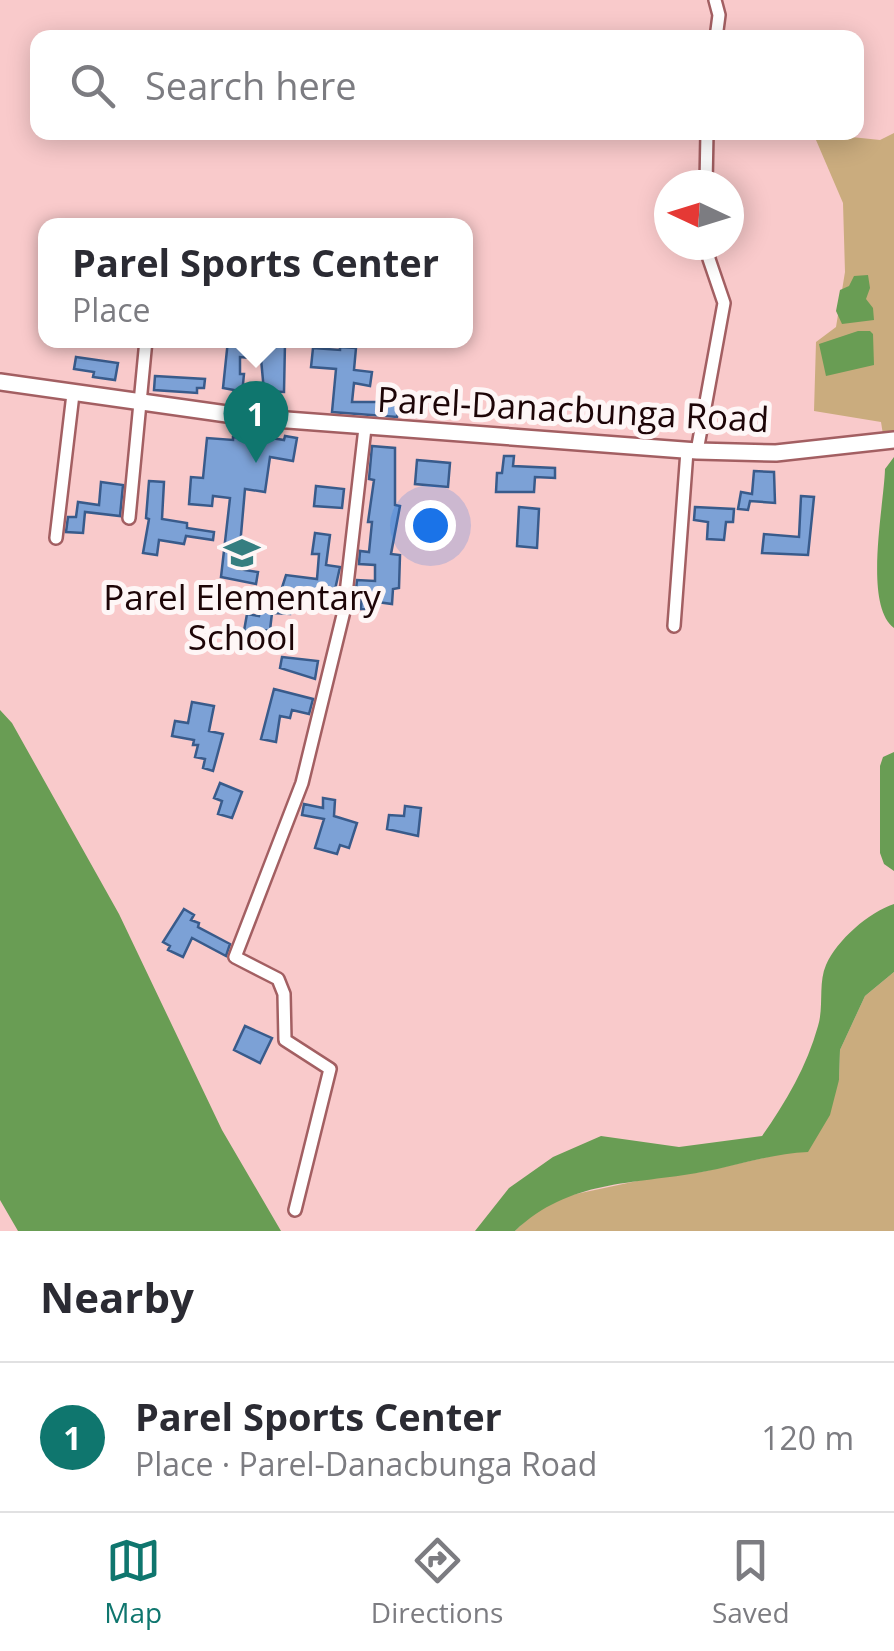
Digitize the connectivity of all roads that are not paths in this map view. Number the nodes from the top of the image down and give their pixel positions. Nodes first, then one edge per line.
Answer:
1 (714, 0) edge
2 (717, 30) edge
3 (707, 140) edge
4 (706, 170) edge
5 (709, 260) edge
6 (145, 348) edge
7 (0, 382) edge
8 (73, 394) junction
9 (139, 402) junction
10 (365, 428) junction
11 (894, 440) edge
12 (692, 451) junction
13 (129, 518) dead end
14 (56, 538) dead end
15 (674, 626) dead end
16 (294, 1210) dead end

1 - 2 street
3 - 4 street
5 - 12 street
6 - 9 street
7 - 8 main road, Parel-Danacbunga Road
8 - 9 main road, Parel-Danacbunga Road
8 - 14 street
9 - 10 main road, Parel-Danacbunga Road
9 - 13 street
10 - 12 main road, Parel-Danacbunga Road
10 - 16 street
11 - 12 main road, Parel-Danacbunga Road
12 - 15 street

